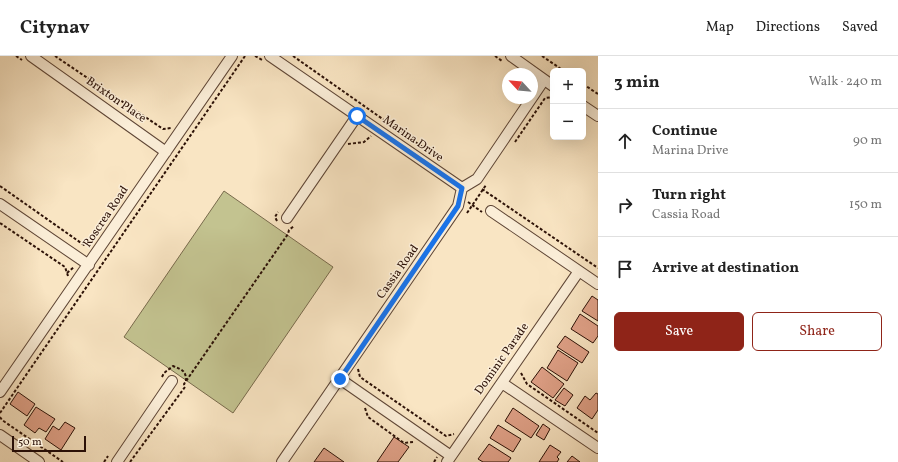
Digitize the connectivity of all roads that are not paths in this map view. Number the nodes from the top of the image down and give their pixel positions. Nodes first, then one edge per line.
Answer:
1 (232, 56) edge
2 (270, 56) edge
3 (511, 56) edge
4 (27, 58) edge
5 (549, 83) edge
6 (586, 108) edge
7 (357, 116) junction
8 (598, 116) edge
9 (166, 152) junction
10 (462, 188) junction
11 (0, 204) edge
12 (491, 211) dead end
13 (292, 219) road end
14 (89, 265) junction
15 (579, 271) junction
16 (598, 284) edge
17 (340, 379) junction
18 (172, 381) dead end
19 (502, 382) junction
20 (0, 392) edge
21 (0, 435) edge
22 (598, 448) edge
23 (449, 459) edge
24 (39, 462) edge
25 (117, 462) edge
26 (282, 462) edge

1 - 9 street, Roscrea Road
2 - 7 street, Marina Drive
3 - 5 street
4 - 9 street, Brixton Place
5 - 10 street
6 - 8 street
7 - 10 street, Marina Drive
7 - 13 street
9 - 14 street, Roscrea Road
10 - 17 street, Cassia Road
11 - 14 street
12 - 15 street
14 - 20 street, Roscrea Road
15 - 16 street
15 - 19 street, Dominic Parade
17 - 23 street
17 - 26 street, Cassia Road
18 - 25 street
19 - 22 street
19 - 23 street, Dominic Parade
21 - 24 street

